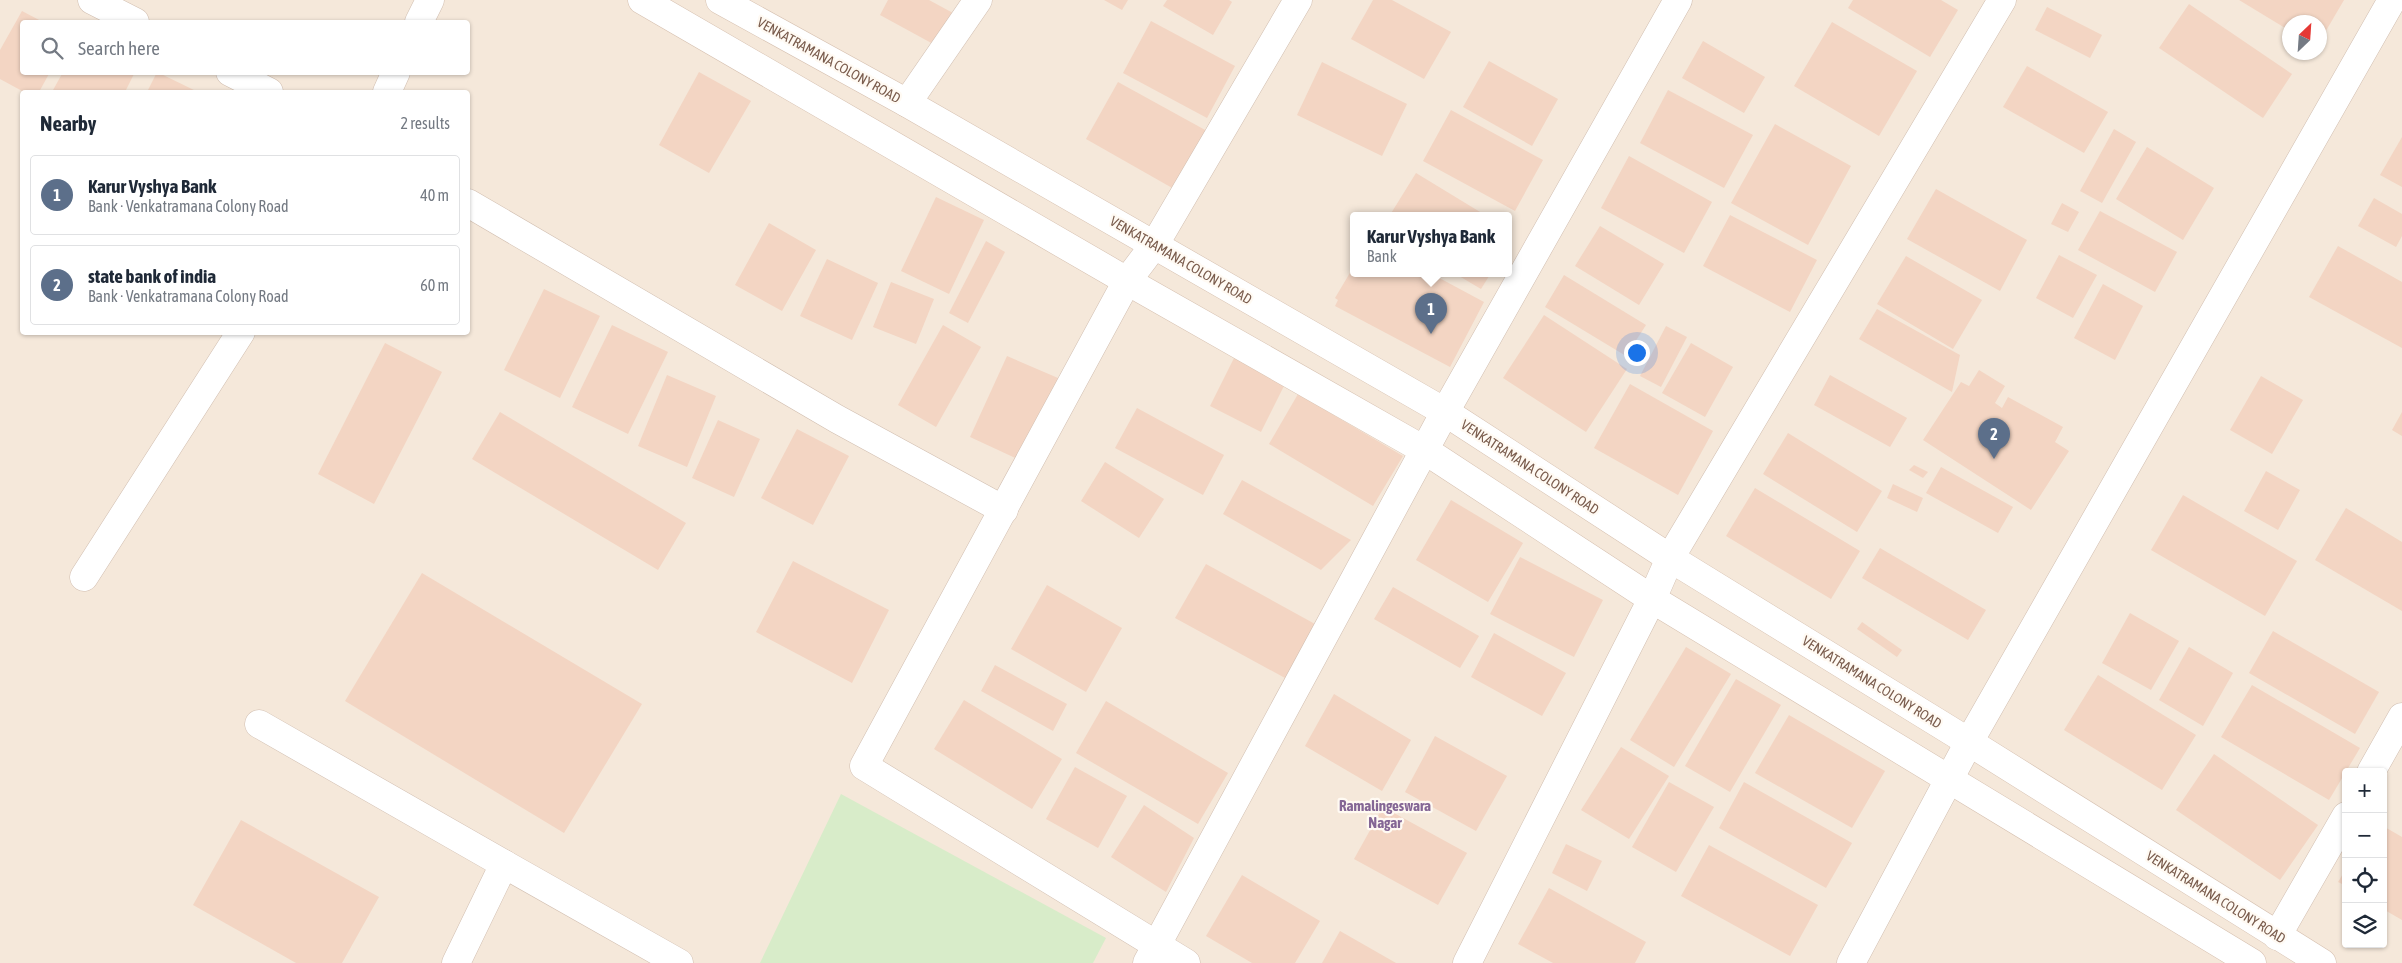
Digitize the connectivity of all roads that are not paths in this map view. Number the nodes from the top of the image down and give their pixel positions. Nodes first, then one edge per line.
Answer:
1 (92, 0) edge
2 (430, 0) edge
3 (642, 0) edge
4 (720, 0) edge
5 (978, 0) edge
6 (1298, 0) edge
7 (1678, 0) edge
8 (2002, 0) edge
9 (2390, 5) edge
10 (131, 20) edge
11 (420, 20) edge
12 (236, 75) edge
13 (395, 75) edge
14 (265, 90) edge
15 (388, 90) edge
16 (907, 103) junction
17 (470, 204) edge
18 (1154, 244) junction
19 (1127, 281) junction
20 (239, 335) edge
21 (1445, 412) junction
22 (1426, 451) junction
23 (1004, 510) junction
24 (1670, 558) junction
25 (84, 577) dead end
26 (1652, 598) junction
27 (2402, 717) edge
28 (259, 724) dead end
29 (1969, 742) junction
30 (2373, 768) edge
31 (1949, 779) junction
32 (2342, 823) edge
33 (504, 864) junction
34 (2277, 936) junction
35 (1152, 954) edge
36 (456, 963) edge
37 (679, 963) edge
38 (1186, 963) edge
39 (1466, 963) edge
40 (1851, 963) edge
41 (2252, 963) edge
42 (2322, 963) edge

1 - 10 street
2 - 11 street
3 - 19 street
4 - 16 street, VENKATRAMANA COLONY ROAD
5 - 16 street
6 - 18 street
7 - 21 street
8 - 24 street
9 - 29 street
12 - 14 street
13 - 15 street
16 - 18 street, VENKATRAMANA COLONY ROAD
17 - 23 street
18 - 19 street
18 - 21 street, VENKATRAMANA COLONY ROAD
19 - 22 street
19 - 23 street
20 - 25 street
21 - 22 street
21 - 24 street, VENKATRAMANA COLONY ROAD
22 - 26 street
22 - 35 street
23 - 35 street
24 - 26 street
24 - 29 street, VENKATRAMANA COLONY ROAD
26 - 31 street
26 - 39 street
27 - 30 street
28 - 33 street
29 - 31 street
29 - 34 street, VENKATRAMANA COLONY ROAD
31 - 40 street
31 - 41 street
32 - 34 street
33 - 36 street
33 - 37 street
34 - 42 street, VENKATRAMANA COLONY ROAD
35 - 38 street

